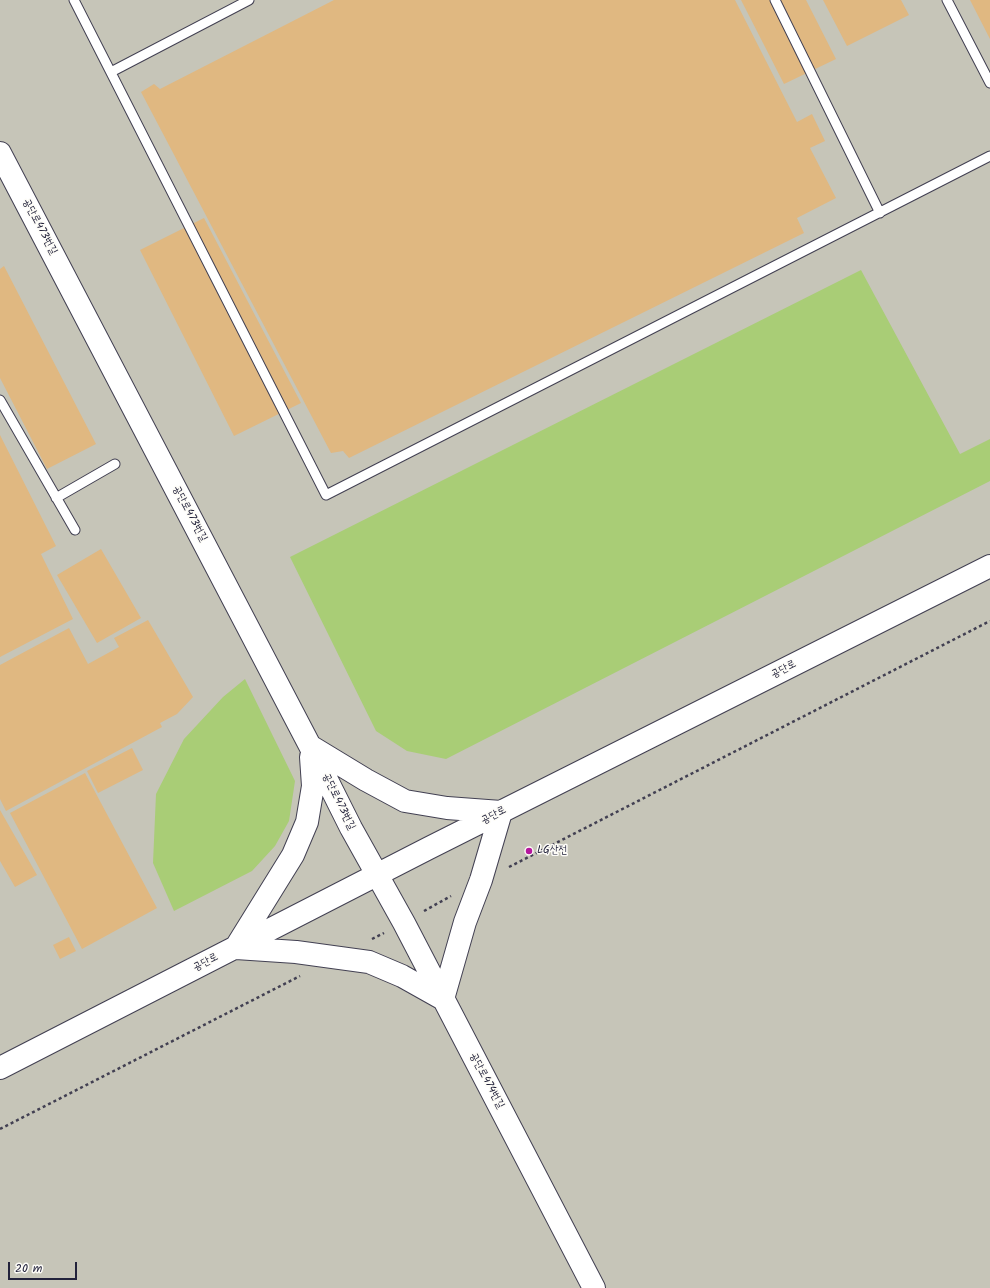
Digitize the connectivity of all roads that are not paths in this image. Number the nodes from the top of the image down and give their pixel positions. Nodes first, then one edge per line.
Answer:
1 (74, 0) edge
2 (249, 0) edge
3 (775, 0) edge
4 (947, 0) edge
5 (111, 72) junction
6 (990, 83) edge
7 (0, 153) edge
8 (990, 156) edge
9 (880, 213) junction
10 (0, 400) edge
11 (115, 464) dead end
12 (56, 498) junction
13 (75, 530) dead end
14 (990, 566) edge
15 (310, 746) junction
16 (501, 812) junction
17 (376, 876) junction
18 (236, 948) junction
19 (443, 999) junction
20 (0, 1068) edge
21 (594, 1288) edge

1 - 5 lane
2 - 5 lane
3 - 9 lane
4 - 6 lane
5 - 9 lane
7 - 15 main road, 공단로473번길
8 - 9 lane
10 - 12 lane
11 - 12 lane
12 - 13 lane
14 - 16 main road, 공단로
15 - 16 main road
15 - 17 main road, 공단로473번길
15 - 18 main road
16 - 17 main road, 공단로
16 - 19 main road
17 - 18 main road, 공단로
17 - 19 main road, 공단로474번길
18 - 19 main road
18 - 20 main road, 공단로
19 - 21 main road, 공단로474번길

